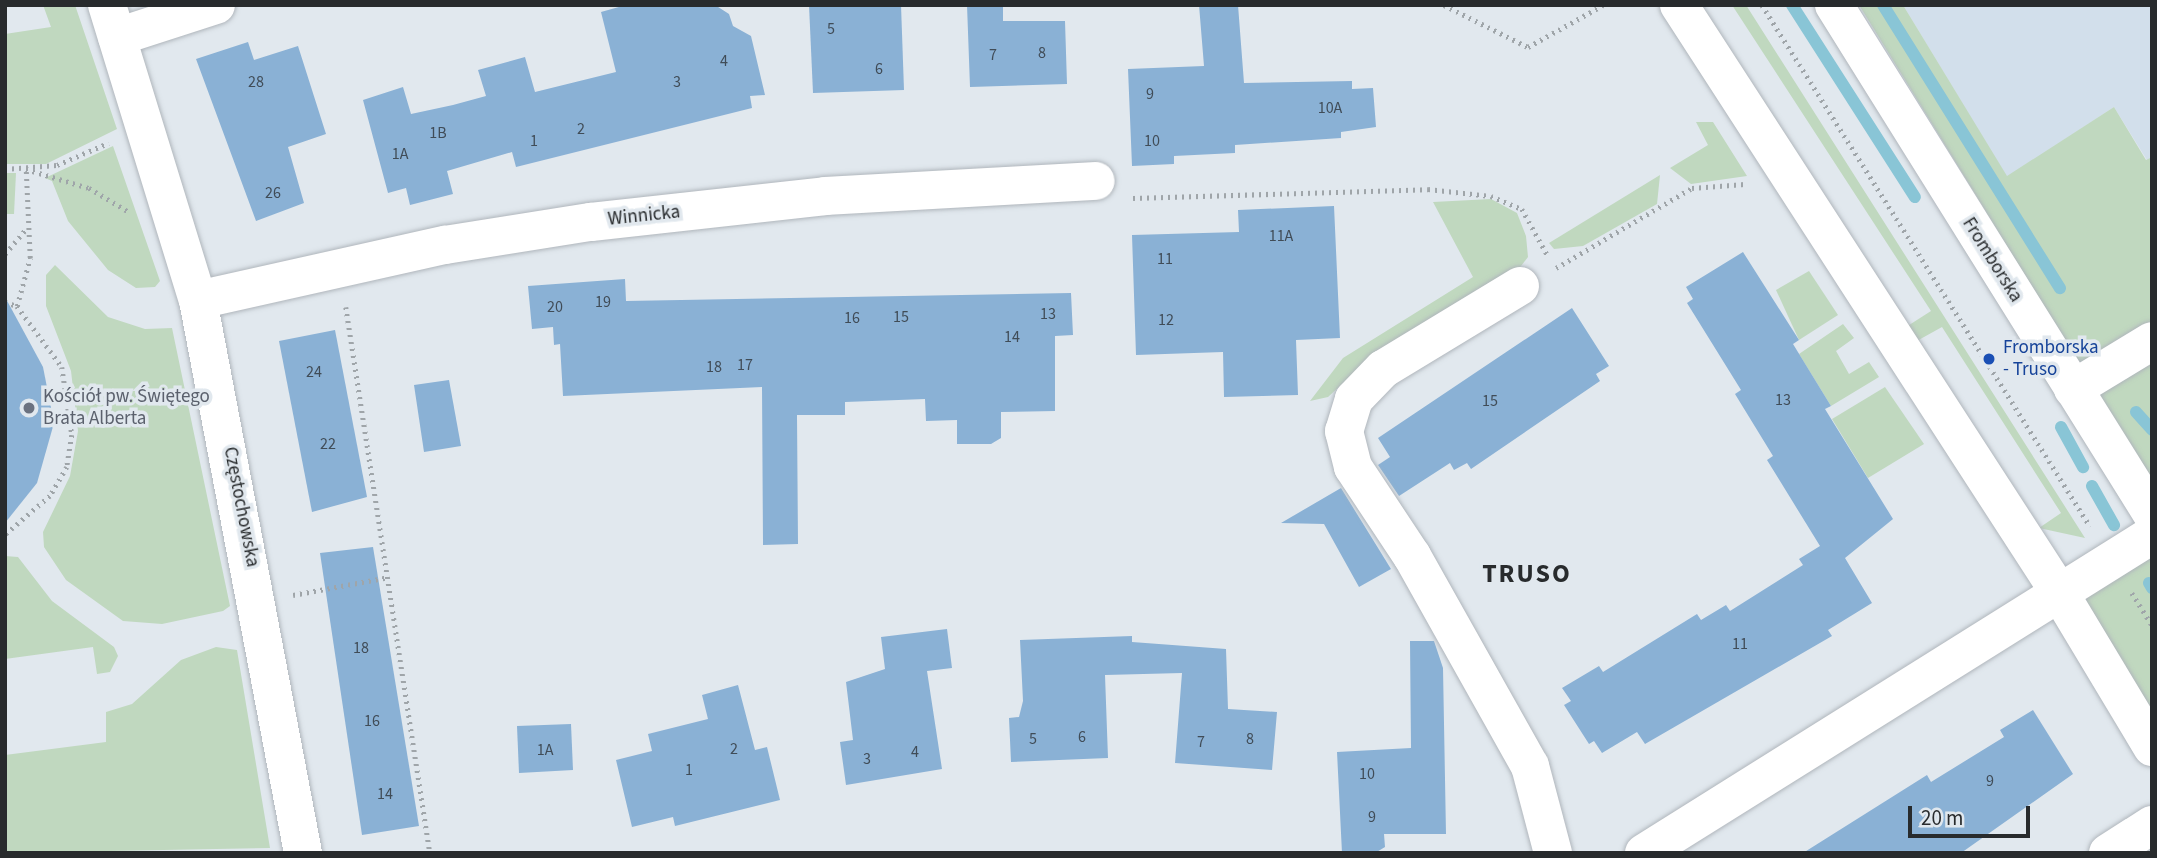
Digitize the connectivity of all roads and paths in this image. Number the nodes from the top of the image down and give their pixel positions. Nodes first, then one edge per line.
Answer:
1 (216, 5) edge
2 (1444, 5) edge
3 (1603, 5) edge
4 (1679, 5) edge
5 (1762, 5) edge
6 (1834, 5) edge
7 (112, 21) edge
8 (122, 136) dead end
9 (5, 169) edge
10 (26, 169) junction
11 (1751, 183) dead end
12 (1111, 190) joint
13 (141, 220) dead end
14 (27, 228) junction
15 (5, 254) edge
16 (340, 269) junction
17 (1555, 269) junction
18 (1520, 286) joint
19 (198, 300) junction
20 (5, 302) edge
21 (17, 306) junction
22 (2152, 341) edge
23 (2073, 389) junction
24 (2152, 513) edge
25 (5, 535) edge
26 (2152, 535) edge
27 (2111, 559) junction
28 (389, 577) junction
29 (2059, 592) junction
30 (259, 601) junction
31 (2152, 625) edge
32 (2152, 747) edge
33 (2152, 825) edge
34 (303, 853) edge
35 (430, 853) edge
36 (1553, 853) edge
37 (1644, 853) edge
38 (2108, 853) edge

1 - 7 street
2 - 3 path
4 - 29 street
5 - 27 path
6 - 23 street, Fromborska
7 - 19 street, Częstochowska
8 - 10 path
9 - 10 path
10 - 13 path
10 - 14 path
11 - 17 path
12 - 16 street, Winnicka
12 - 17 path
14 - 15 path
14 - 21 path
16 - 19 street, Winnicka
16 - 28 path
17 - 18 path
18 - 36 street
19 - 30 street, Częstochowska
20 - 21 path
21 - 25 path
22 - 23 street
23 - 24 street, Fromborska
26 - 27 street
27 - 29 street
27 - 31 path
28 - 30 path
28 - 35 path
29 - 32 street
29 - 37 street
30 - 34 street, Częstochowska
33 - 38 street

